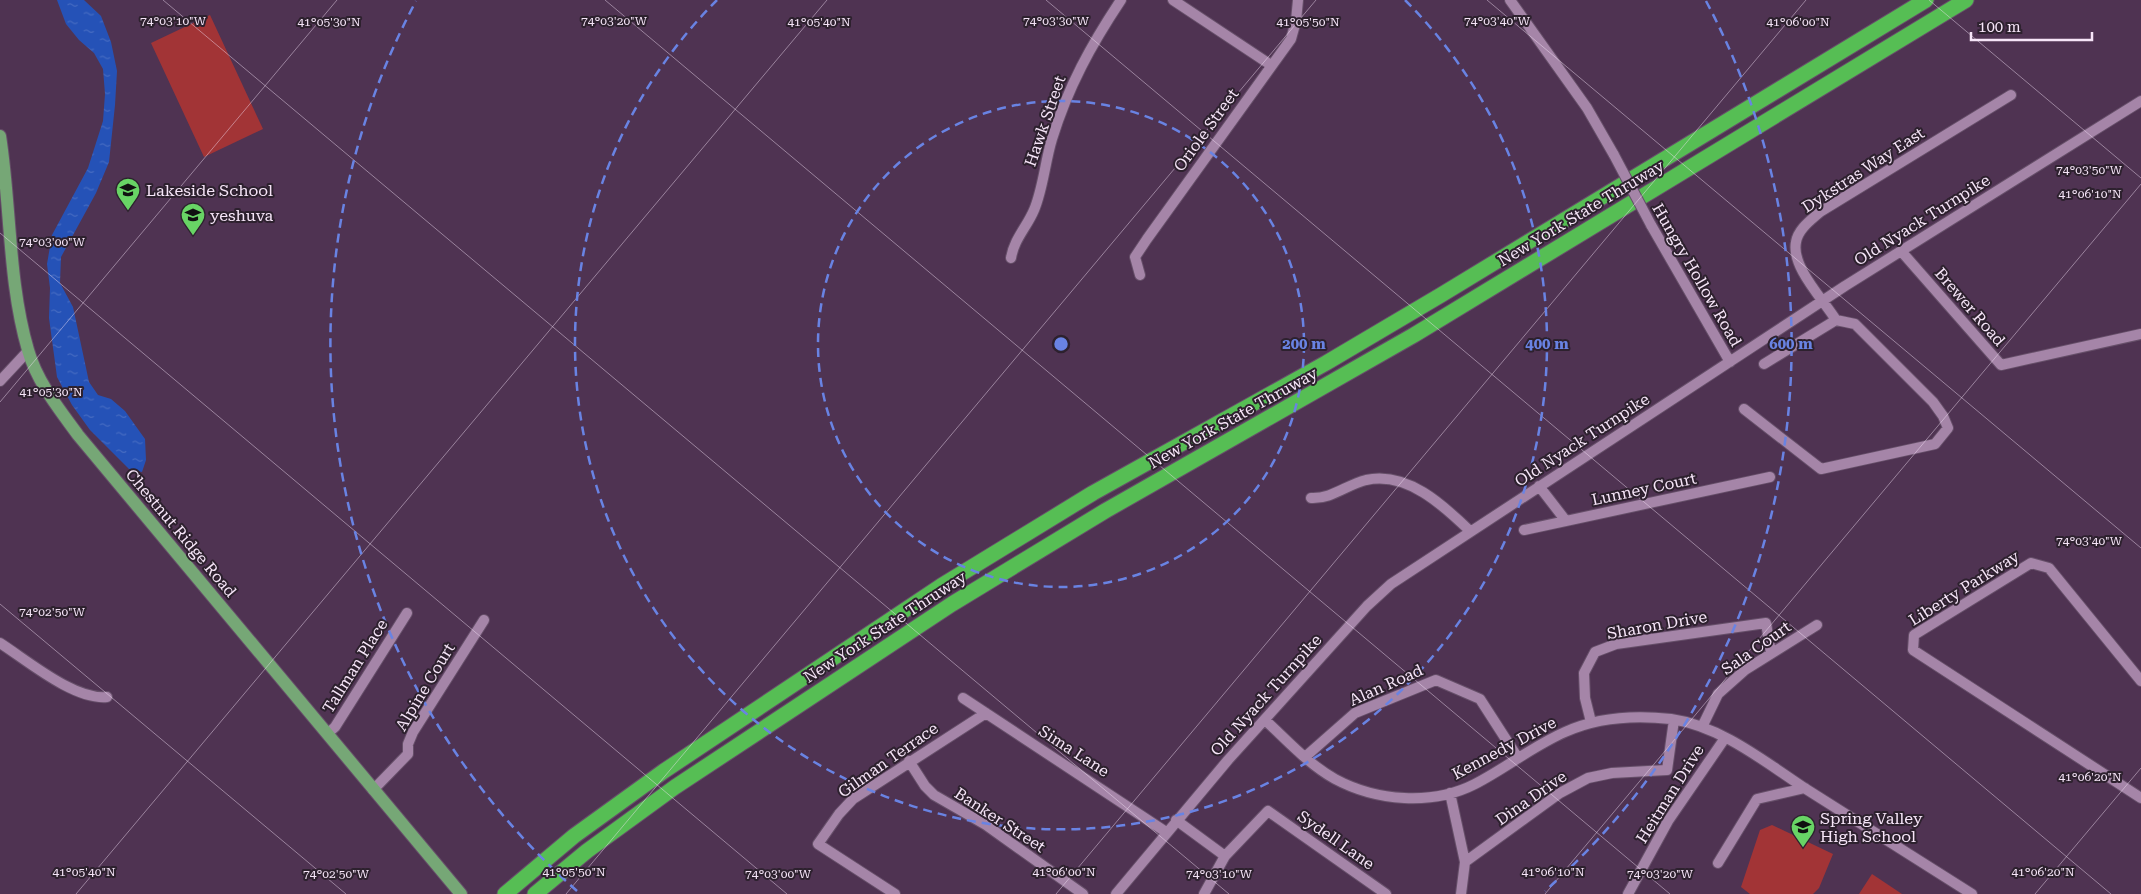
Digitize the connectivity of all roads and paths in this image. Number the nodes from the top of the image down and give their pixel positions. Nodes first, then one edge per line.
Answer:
1 (1121, 0) edge
2 (1173, 0) edge
3 (1298, 0) edge
4 (1510, 0) edge
5 (1926, 0) edge
6 (1966, 0) edge
7 (1271, 65) junction
8 (2011, 95) dead end
9 (2141, 102) edge
10 (0, 136) edge
11 (1901, 251) junction
12 (1011, 258) dead end
13 (1140, 275) dead end
14 (1824, 300) junction
15 (1836, 320) junction
16 (2141, 334) edge
17 (28, 351) junction
18 (1730, 362) junction
19 (1764, 364) dead end
20 (0, 381) edge
21 (1744, 409) dead end
22 (1770, 477) dead end
23 (1539, 486) junction
24 (1312, 498) dead end
25 (1566, 521) junction
26 (1470, 530) junction
27 (1524, 530) dead end
28 (407, 612) dead end
29 (484, 620) dead end
30 (1817, 625) dead end
31 (0, 642) edge
32 (1771, 653) junction
33 (2141, 681) edge
34 (107, 697) dead end
35 (964, 698) dead end
36 (986, 713) junction
37 (1265, 720) junction
38 (1674, 720) junction
39 (1591, 722) junction
40 (1702, 727) junction
41 (327, 734) junction
42 (1724, 738) junction
43 (1305, 757) junction
44 (1518, 758) junction
45 (909, 761) junction
46 (1805, 788) junction
47 (373, 790) junction
48 (1450, 793) junction
49 (2141, 798) edge
50 (1176, 820) junction
51 (1166, 832) junction
52 (1225, 856) junction
53 (1465, 862) junction
54 (1718, 863) dead end
55 (460, 894) edge
56 (505, 894) edge
57 (535, 894) edge
58 (895, 894) edge
59 (1083, 894) edge
60 (1116, 894) edge
61 (1204, 894) edge
62 (1386, 894) edge
63 (1461, 894) edge
64 (1628, 894) edge
65 (1972, 894) edge

1 - 12 street, Hawk Street
2 - 7 street
3 - 7 street, Oriole Street
4 - 18 street, Hungry Hollow Road, bridge
5 - 56 highway, New York State Thruway
6 - 57 highway, New York State Thruway
7 - 13 street, Oriole Street
8 - 14 street, Dykstras Way East
9 - 11 street, Old Nyack Turnpike
10 - 17 main road, Chestnut Ridge Road
11 - 14 street, Old Nyack Turnpike
11 - 16 street, Brewer Road
14 - 15 street, Dykstras Way East
14 - 18 street, Old Nyack Turnpike
15 - 19 street
15 - 21 street
17 - 20 street
17 - 41 main road, Chestnut Ridge Road
18 - 23 street, Old Nyack Turnpike
22 - 25 street, Lunney Court
23 - 25 street
23 - 26 street, Old Nyack Turnpike
24 - 26 street
25 - 27 street, Lunney Court
26 - 37 street, Old Nyack Turnpike
28 - 41 street, Tallman Place
29 - 47 street, Alpine Court
30 - 32 street, Sala Court
31 - 34 street
32 - 39 street, Sharon Drive
32 - 40 street, Sala Court
33 - 49 street, Liberty Parkway
35 - 36 street, Sima Lane
36 - 45 street, Gilman Terrace
36 - 51 street, Sima Lane
37 - 43 street, Kennedy Drive
37 - 50 street, Old Nyack Turnpike
38 - 39 street, Kennedy Drive
38 - 40 street, Kennedy Drive
38 - 53 street, Dina Drive
39 - 44 street, Kennedy Drive
40 - 42 street, Kennedy Drive
41 - 47 main road, Chestnut Ridge Road
42 - 46 street, Kennedy Drive
42 - 64 street, Heitman Drive
43 - 44 street, Alan Road
43 - 48 street, Kennedy Drive
44 - 48 street, Kennedy Drive
45 - 58 street, Gilman Terrace
45 - 59 street, Banker Street
46 - 54 street
46 - 65 street, Kennedy Drive
47 - 55 main road, Chestnut Ridge Road
48 - 53 street
50 - 51 street, Old Nyack Turnpike
50 - 52 street
51 - 60 street, Old Nyack Turnpike
52 - 61 street
52 - 62 street, Sydell Lane
53 - 63 street

